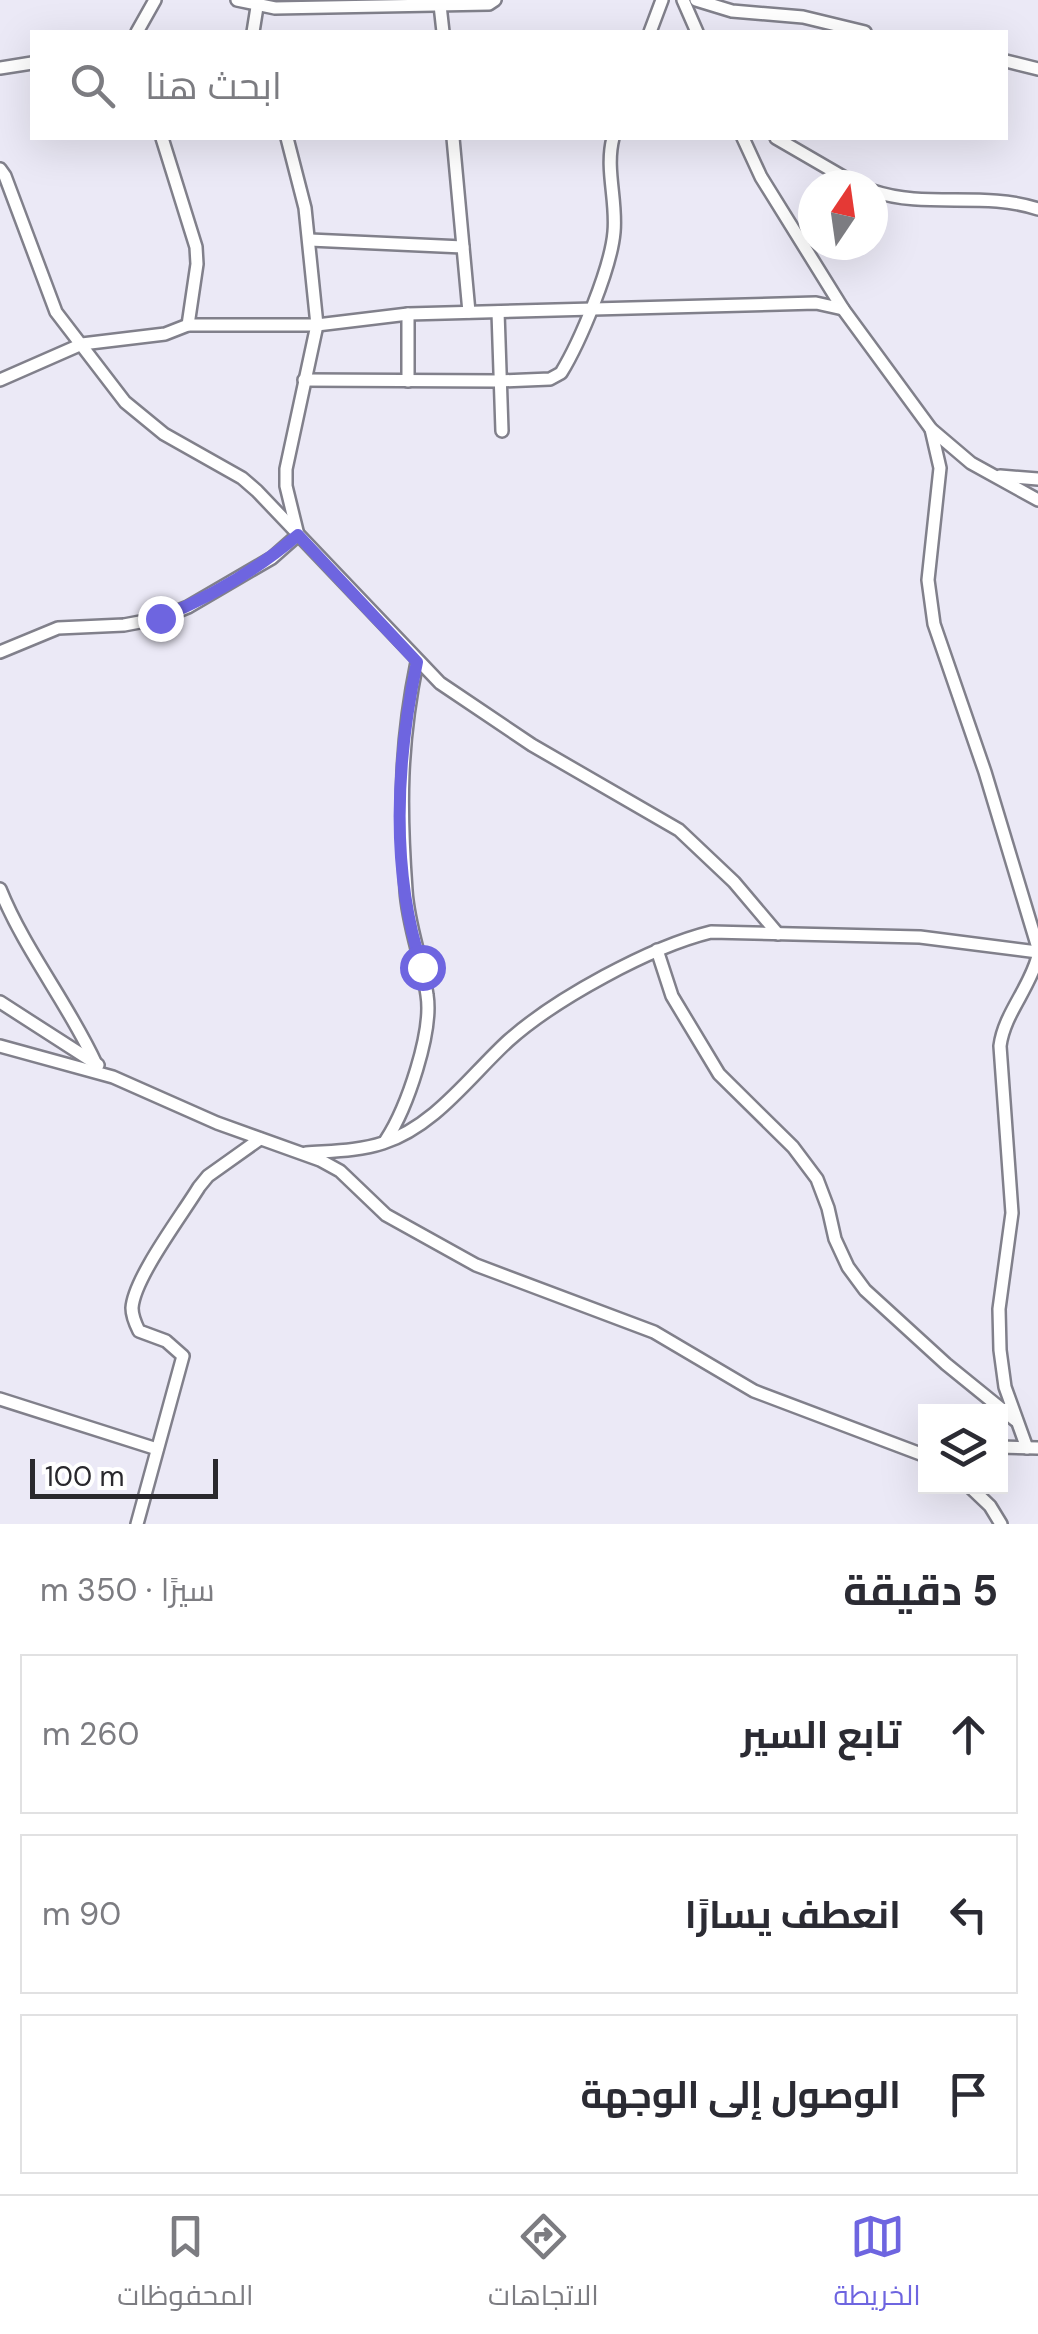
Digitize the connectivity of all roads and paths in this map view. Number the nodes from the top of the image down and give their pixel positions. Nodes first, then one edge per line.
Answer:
1 (155, 0) edge
2 (236, 0) edge
3 (495, 0) edge
4 (662, 0) edge
5 (682, 0) edge
6 (696, 0) edge
7 (440, 5) junction
8 (257, 6) junction
9 (138, 30) edge
10 (253, 30) edge
11 (443, 30) edge
12 (651, 30) edge
13 (696, 30) edge
14 (856, 30) edge
15 (1008, 62) edge
16 (30, 63) edge
17 (0, 68) edge
18 (1038, 69) edge
19 (161, 140) edge
20 (453, 140) edge
21 (613, 140) edge
22 (744, 140) edge
23 (779, 140) edge
24 (289, 142) edge
25 (0, 170) edge
26 (831, 170) edge
27 (888, 193) edge
28 (1038, 208) edge
29 (310, 240) junction
30 (463, 247) junction
31 (590, 310) junction
32 (842, 310) junction
33 (469, 312) junction
34 (498, 312) junction
35 (408, 314) junction
36 (188, 325) junction
37 (317, 325) junction
38 (82, 344) junction
39 (0, 380) edge
40 (304, 380) junction
41 (408, 381) junction
42 (499, 382) junction
43 (931, 428) junction
44 (502, 431) dead end
45 (991, 475) junction
46 (1038, 479) edge
47 (1038, 500) edge
48 (298, 535) junction
49 (0, 652) edge
50 (417, 662) junction
51 (0, 889) edge
52 (778, 934) junction
53 (657, 950) junction
54 (1038, 952) edge
55 (0, 1002) edge
56 (0, 1046) edge
57 (96, 1064) junction
58 (113, 1077) junction
59 (260, 1138) junction
60 (384, 1143) junction
61 (302, 1154) junction
62 (0, 1399) edge
63 (1015, 1420) junction
64 (1008, 1447) edge
65 (1033, 1448) edge
66 (157, 1449) junction
67 (918, 1450) edge
68 (977, 1494) edge
69 (990, 1506) junction
70 (137, 1524) edge
71 (1002, 1524) edge
72 (1010, 1524) edge

1 - 9 street
2 - 8 street
3 - 7 street
4 - 12 street
5 - 13 street
6 - 14 street
7 - 8 street
7 - 11 street
8 - 10 street
15 - 18 street
16 - 17 street
19 - 36 street
20 - 30 street
21 - 31 street
22 - 32 street
23 - 26 street
24 - 29 street
25 - 38 street
27 - 28 street
29 - 30 street
29 - 37 street
30 - 33 street
31 - 32 street
31 - 34 street
31 - 42 street
32 - 43 street
33 - 34 street
33 - 35 street
34 - 42 street
35 - 37 street
35 - 41 street
36 - 37 street
36 - 38 street
37 - 40 street
38 - 39 street
38 - 48 street
40 - 41 street
40 - 48 street
41 - 42 street
42 - 44 street
43 - 45 street
43 - 54 street
45 - 46 street
45 - 47 street
48 - 49 street
48 - 50 street
50 - 52 street
50 - 60 street
51 - 57 street
52 - 53 street
52 - 54 street
53 - 60 street
53 - 63 street
54 - 63 street
55 - 57 street
56 - 58 street
57 - 58 street
58 - 59 street
59 - 61 street
59 - 66 street
60 - 61 street
61 - 67 street
62 - 66 street
63 - 65 street
64 - 65 street
66 - 70 street
68 - 69 street
69 - 71 street
69 - 72 street

